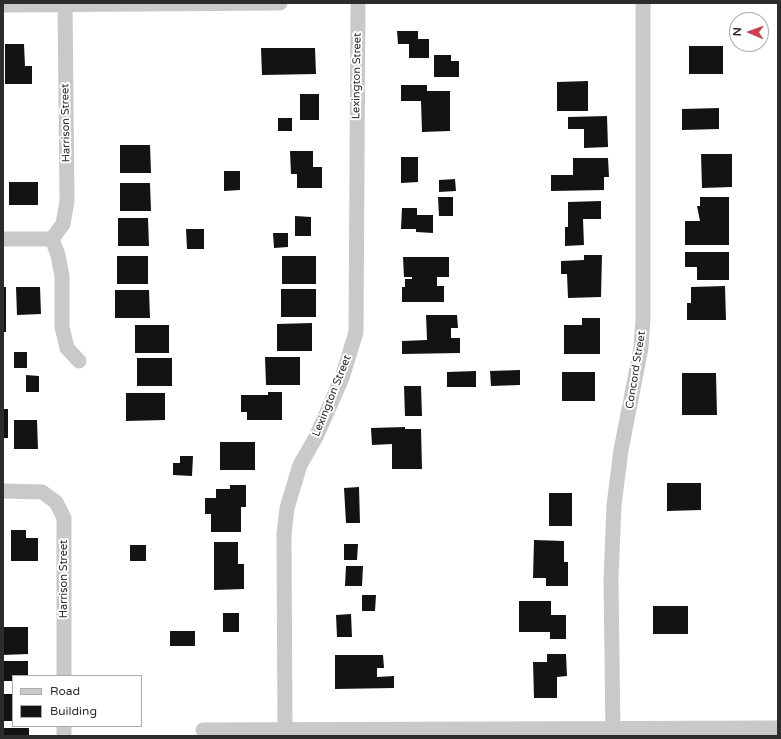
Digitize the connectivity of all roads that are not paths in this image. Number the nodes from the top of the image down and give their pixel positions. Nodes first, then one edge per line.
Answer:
1 (280, 3) edge
2 (358, 3) edge
3 (643, 3) edge
4 (66, 4) edge
5 (3, 5) edge
6 (3, 239) edge
7 (52, 239) junction
8 (79, 362) dead end
9 (3, 491) edge
10 (64, 675) edge
11 (778, 728) edge
12 (203, 730) dead end
13 (613, 732) edge
14 (285, 733) edge

1 - 4 street
2 - 14 street, Lexington Street
3 - 13 street, Concord Street
4 - 5 street
4 - 7 street, Harrison Street
6 - 7 street
7 - 8 street
9 - 10 street, Harrison Street
11 - 13 street
12 - 14 street
13 - 14 street

